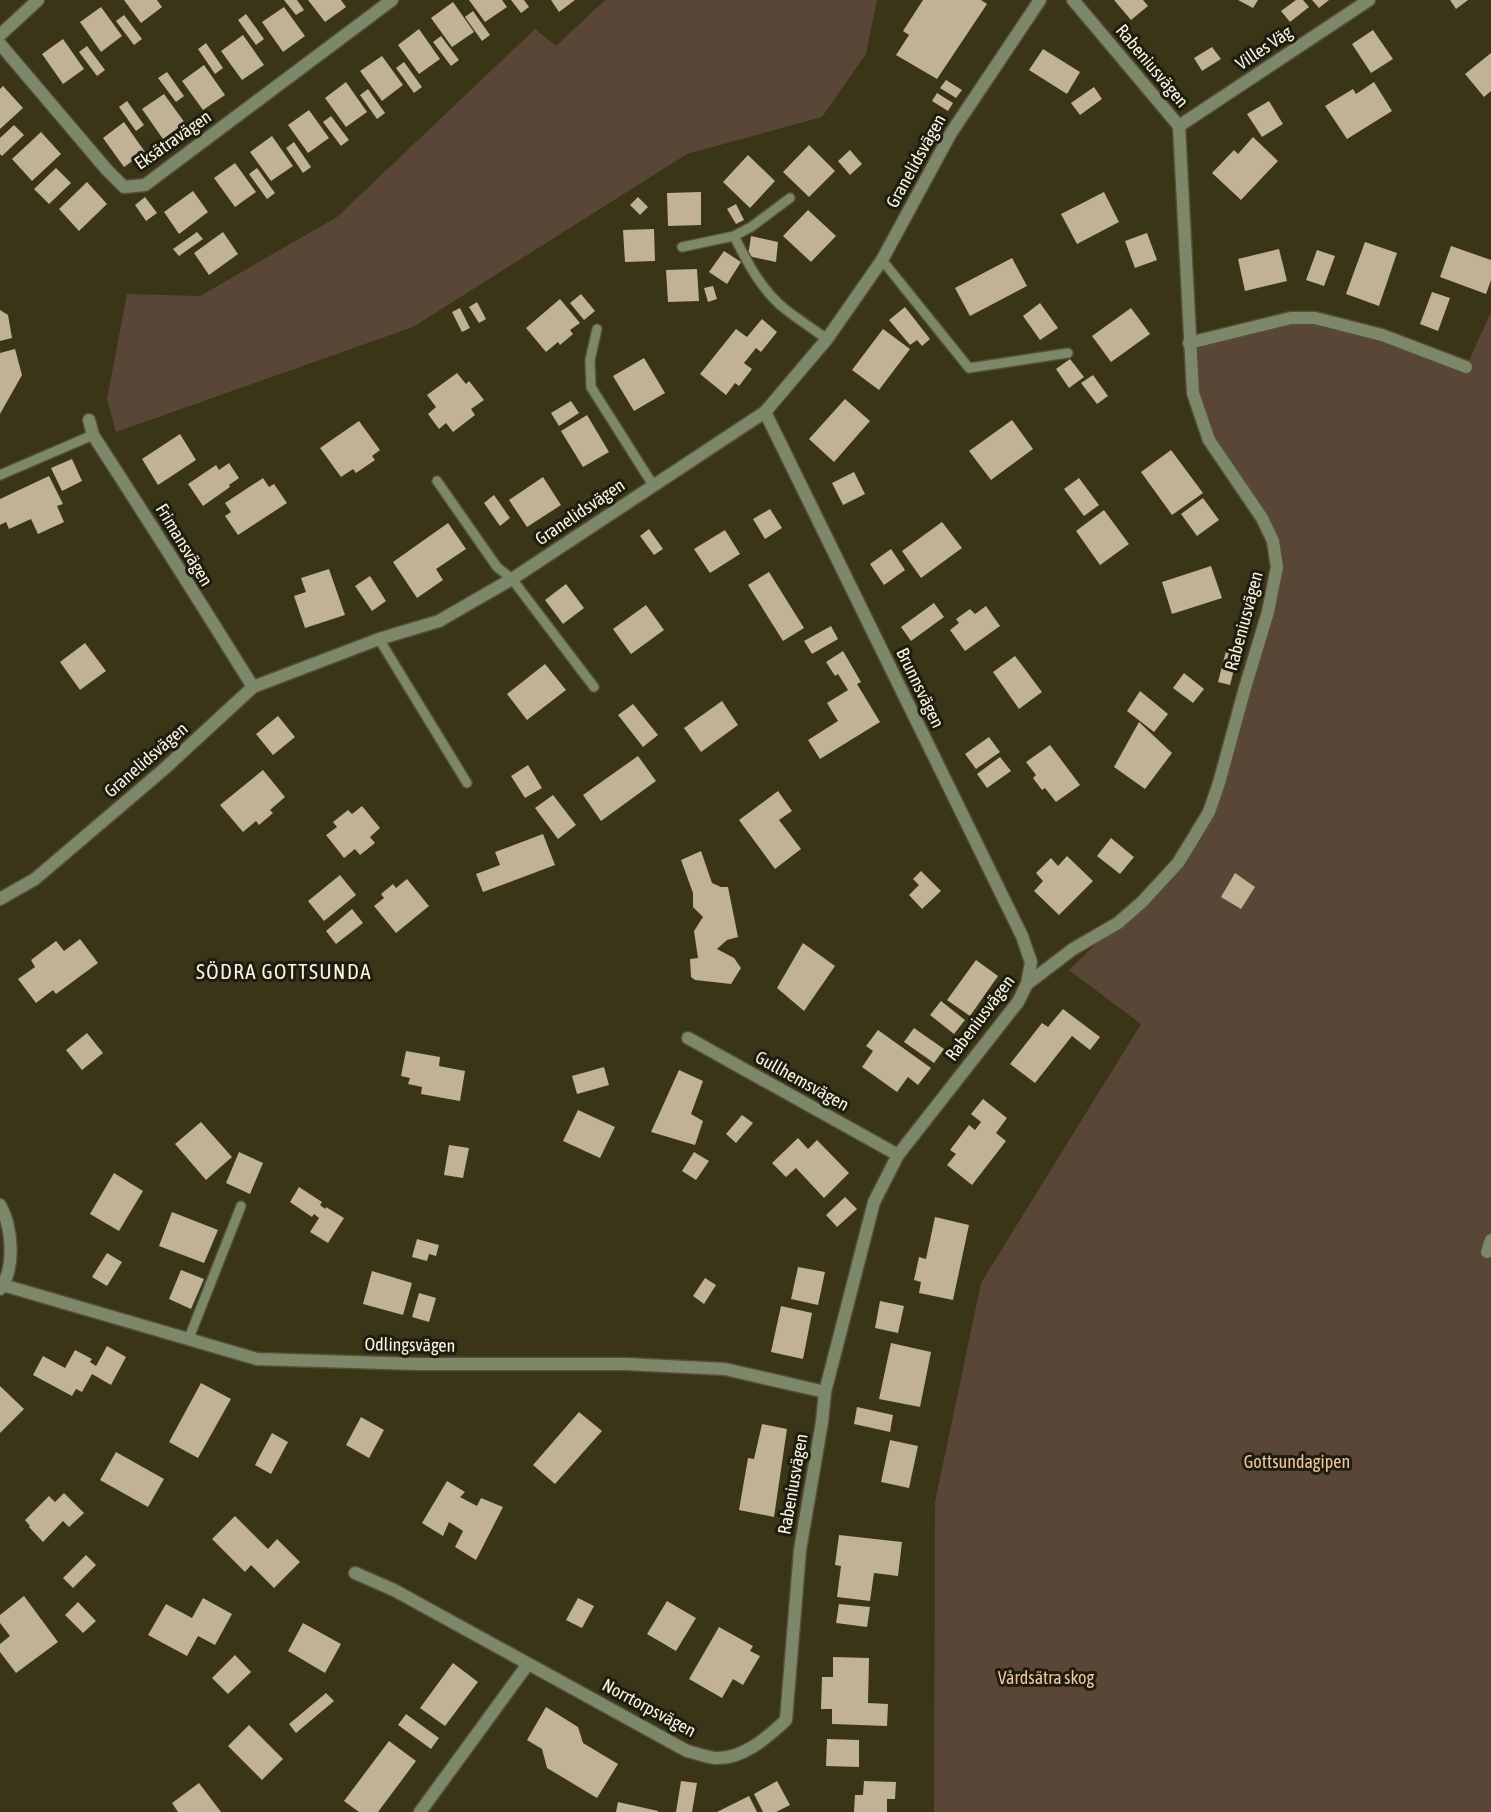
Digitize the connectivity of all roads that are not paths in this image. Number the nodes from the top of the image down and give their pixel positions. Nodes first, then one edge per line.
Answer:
1 (38, 0) edge
2 (392, 0) edge
3 (1040, 0) edge
4 (1073, 0) edge
5 (1369, 0) edge
6 (0, 34) edge
7 (0, 44) edge
8 (1179, 126) junction
9 (790, 198) dead end
10 (734, 236) junction
11 (682, 247) dead end
12 (882, 260) junction
13 (597, 329) dead end
14 (827, 339) junction
15 (1189, 343) junction
16 (1068, 353) dead end
17 (1466, 368) dead end
18 (765, 412) junction
19 (89, 420) dead end
20 (93, 435) junction
21 (0, 475) edge
22 (437, 480) dead end
23 (653, 485) junction
24 (512, 579) junction
25 (379, 639) junction
26 (253, 687) junction
27 (594, 687) dead end
28 (467, 783) dead end
29 (0, 899) edge
30 (1027, 984) junction
31 (688, 1038) dead end
32 (898, 1155) junction
33 (0, 1204) edge
34 (241, 1206) dead end
35 (2, 1287) edge
36 (189, 1338) junction
37 (825, 1392) junction
38 (356, 1574) dead end
39 (528, 1664) junction
40 (786, 1720) joint
41 (420, 1812) edge

1 - 6 street
2 - 7 street, Eksätravägen
3 - 12 street, Granelidsvägen
4 - 8 street, Rabeniusvägen
5 - 8 street, Villes Väg
8 - 15 street, Rabeniusvägen
9 - 10 lane
10 - 11 lane
10 - 14 lane
12 - 14 street, Granelidsvägen
12 - 16 lane
13 - 23 lane
14 - 18 street, Granelidsvägen
15 - 17 street
15 - 30 street, Rabeniusvägen
18 - 23 street, Granelidsvägen
18 - 30 street, Brunnsvägen
19 - 20 street, Frimansvägen
20 - 21 lane
20 - 26 street, Frimansvägen
22 - 24 lane
23 - 24 street, Granelidsvägen
24 - 25 street, Granelidsvägen
24 - 27 lane
25 - 26 street, Granelidsvägen
25 - 28 lane
26 - 29 street, Granelidsvägen
30 - 32 street, Rabeniusvägen
31 - 32 street, Gullhemsvägen
32 - 37 street, Rabeniusvägen
33 - 35 street
34 - 36 lane
35 - 36 street, Odlingsvägen
36 - 37 street, Odlingsvägen
37 - 40 street, Rabeniusvägen
38 - 39 street, Norrtorpsvägen
39 - 40 street, Norrtorpsvägen
39 - 41 street

